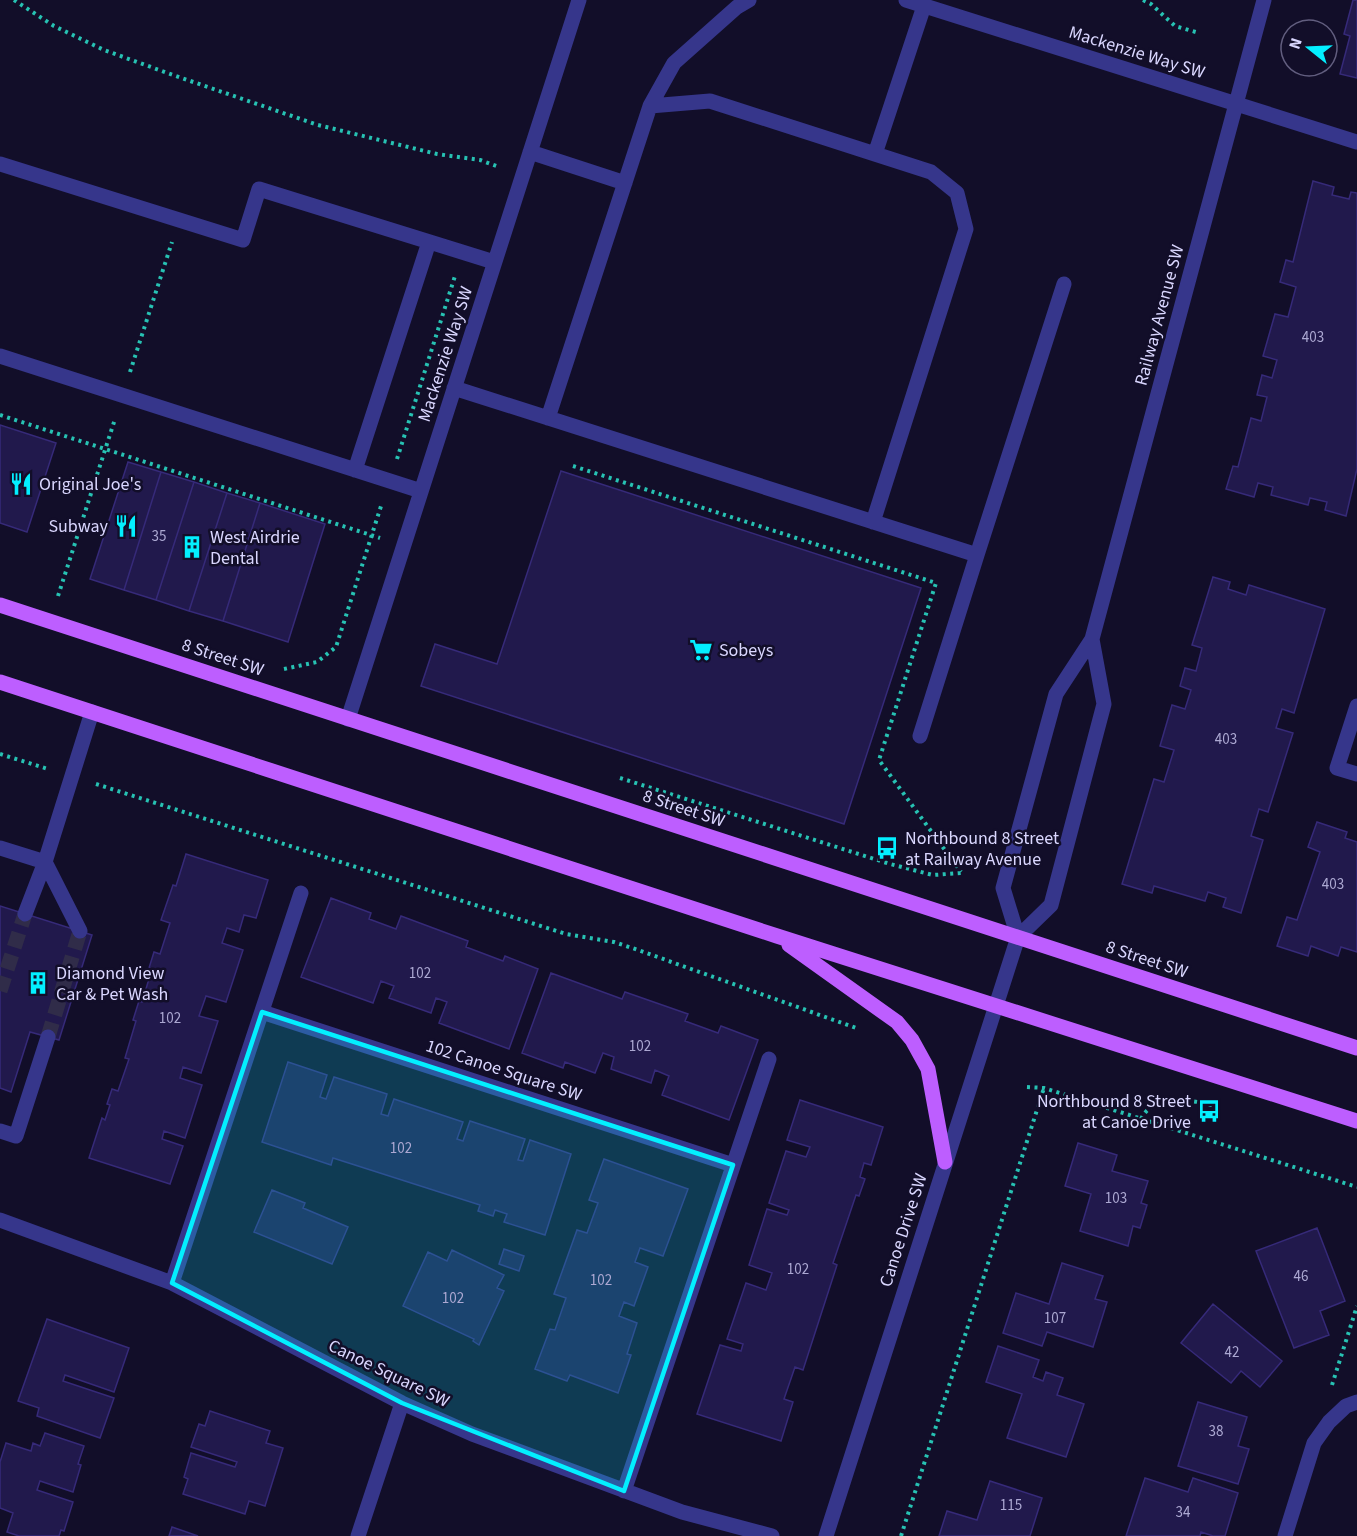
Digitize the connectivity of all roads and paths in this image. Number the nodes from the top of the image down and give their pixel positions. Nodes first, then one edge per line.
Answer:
1 (14, 0) edge
2 (579, 0) edge
3 (749, 0) edge
4 (906, 0) edge
5 (1143, 0) edge
6 (1264, 0) edge
7 (924, 6) junction
8 (1199, 33) dead end
9 (1237, 104) junction
10 (650, 106) junction
11 (1357, 142) edge
12 (530, 152) junction
13 (876, 154) junction
14 (0, 164) edge
15 (522, 175) junction
16 (625, 183) junction
17 (429, 242) junction
18 (494, 262) junction
19 (1064, 284) dead end
20 (0, 357) edge
21 (454, 388) junction
22 (0, 415) edge
23 (548, 418) junction
24 (573, 466) dead end
25 (355, 470) junction
26 (421, 491) junction
27 (873, 522) junction
28 (404, 546) junction
29 (977, 555) junction
30 (0, 605) edge
31 (1092, 639) junction
32 (0, 682) edge
33 (1357, 706) edge
34 (92, 712) junction
35 (348, 719) junction
36 (920, 736) dead end
37 (0, 754) edge
38 (1357, 774) edge
39 (72, 777) junction
40 (0, 848) edge
41 (45, 862) junction
42 (962, 873) dead end
43 (301, 893) dead end
44 (25, 914) tunnel mouth
45 (80, 932) tunnel mouth
46 (777, 936) junction
47 (1018, 937) junction
48 (996, 1004) junction
49 (262, 1012) junction
50 (869, 1033) dead end
51 (48, 1037) tunnel mouth
52 (1357, 1048) edge
53 (769, 1059) dead end
54 (1027, 1087) dead end
55 (1044, 1088) junction
56 (1219, 1107) dead end
57 (1141, 1119) junction
58 (1357, 1121) edge
59 (0, 1131) edge
60 (945, 1162) junction
61 (733, 1165) junction
62 (1357, 1187) edge
63 (0, 1220) edge
64 (172, 1283) junction
65 (1357, 1306) edge
66 (1332, 1386) dead end
67 (1357, 1402) edge
68 (402, 1403) junction
69 (624, 1491) junction
70 (358, 1536) edge
71 (772, 1536) edge
72 (826, 1536) edge
73 (901, 1536) edge
74 (1285, 1536) edge

1 - 15 path
2 - 12 street, Mackenzie Way SW
3 - 10 street
4 - 7 street, Mackenzie Way SW
5 - 8 path
6 - 9 street, Railway Avenue SW
7 - 9 street, Mackenzie Way SW
7 - 13 street
9 - 11 street, Mackenzie Way SW
9 - 31 street, Railway Avenue SW
10 - 13 street
10 - 16 street
12 - 15 street, Mackenzie Way SW
12 - 16 street
13 - 27 street
14 - 17 street
15 - 18 street, Mackenzie Way SW
16 - 23 street
17 - 18 street
17 - 25 street
18 - 21 street, Mackenzie Way SW
19 - 29 street
20 - 25 street
21 - 23 street
21 - 26 street, Mackenzie Way SW
22 - 28 path
23 - 27 street
24 - 42 path
25 - 26 street
26 - 28 street, Mackenzie Way SW
27 - 29 street
28 - 35 street, Mackenzie Way SW
29 - 36 street
30 - 35 main road, 8 Street SW
31 - 47 street, Railway Avenue SW
31 - 47 street, Railway Avenue SW
32 - 34 main road
33 - 38 street
34 - 39 street
34 - 46 main road
35 - 47 main road, 8 Street SW
37 - 39 path
39 - 41 street
39 - 50 path
40 - 41 street
41 - 44 street
41 - 45 street
43 - 49 street
46 - 48 main road
46 - 60 main road
47 - 48 street, Canoe Drive SW
47 - 52 main road, 8 Street SW
48 - 58 main road
48 - 60 street, Canoe Drive SW
49 - 61 street, 102 Canoe Square SW
49 - 64 street
51 - 59 street
53 - 61 street
54 - 55 path
55 - 57 path
55 - 73 path
56 - 57 path
57 - 62 path
60 - 72 street, Canoe Drive SW
61 - 69 street
63 - 64 street, Canoe Square SW
64 - 68 street, Canoe Square SW
65 - 66 path
67 - 74 street
68 - 69 street, Canoe Square SW
68 - 70 street
69 - 71 street, Canoe Square SW

